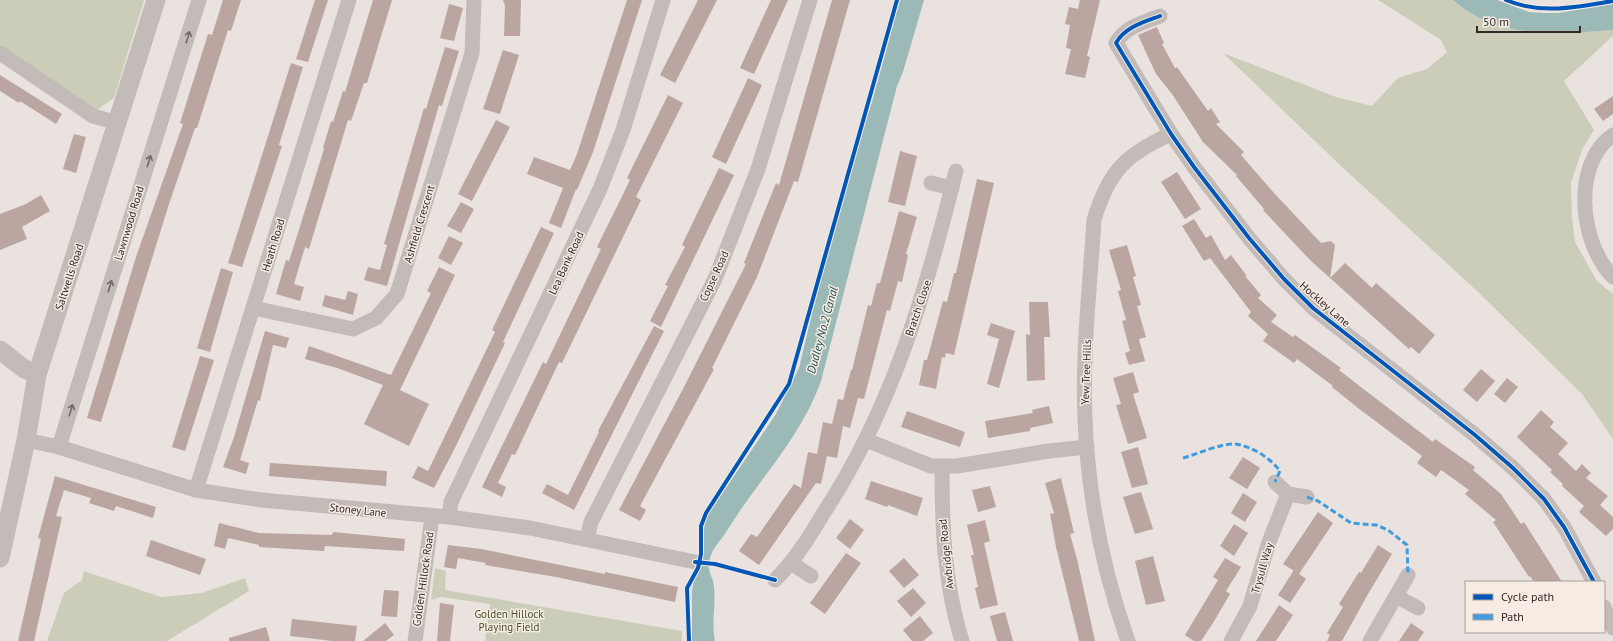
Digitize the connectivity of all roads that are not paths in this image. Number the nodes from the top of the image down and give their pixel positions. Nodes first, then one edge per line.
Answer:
1 (156, 0) edge
2 (199, 0) edge
3 (349, 0) edge
4 (474, 0) edge
5 (663, 0) edge
6 (810, 0) edge
7 (1160, 16) dead end
8 (0, 54) edge
9 (118, 123) junction
10 (1171, 134) junction
11 (1613, 135) edge
12 (956, 171) dead end
13 (930, 183) dead end
14 (952, 188) junction
15 (1613, 277) edge
16 (253, 308) junction
17 (0, 350) edge
18 (37, 376) junction
19 (26, 440) junction
20 (866, 440) junction
21 (59, 447) junction
22 (1087, 447) junction
23 (942, 466) junction
24 (1275, 482) dead end
25 (196, 490) junction
26 (1288, 494) junction
27 (1307, 497) dead end
28 (432, 517) junction
29 (449, 517) junction
30 (587, 539) junction
31 (0, 558) edge
32 (695, 562) dead end
33 (792, 563) junction
34 (1408, 575) dead end
35 (811, 576) dead end
36 (774, 580) dead end
37 (1593, 581) edge
38 (1396, 596) junction
39 (1418, 608) dead end
40 (1605, 609) edge
41 (1613, 628) edge
42 (415, 641) edge
43 (962, 641) edge
44 (1128, 641) edge
45 (1231, 641) edge
46 (1370, 641) edge

1 - 9 street, Saltwells Road
21 -> 2 street, Lawnwood Road
3 - 16 street, Heath Road
4 - 16 street, Ashfield Crescent
5 - 29 street, Lea Bank Road
6 - 30 street, Copse Road
7 - 10 street, Hockley Lane
8 - 9 street
9 - 18 street, Saltwells Road
10 - 22 street, Yew Tree Hills
10 - 37 street, Hockley Lane
11 - 15 street
12 - 14 street, Bratch Close
13 - 14 street
14 - 20 street, Bratch Close
16 - 25 street, Heath Road
17 - 18 street
18 - 19 street, Saltwells Road
19 - 21 street, Stoney Lane
19 - 31 street, Saltwells Road
20 - 23 street
20 - 33 street, Bratch Close
21 - 25 street, Stoney Lane
22 - 23 street
22 - 44 street, Yew Tree Hills
23 - 43 street, Awbridge Road
24 - 26 street
25 - 28 street, Stoney Lane
26 - 27 street
26 - 45 street, Trysull Way
28 - 29 street, Stoney Lane
28 - 42 street, Golden Hillock Road
29 - 30 street, Stoney Lane
30 - 32 street, Stoney Lane
33 - 35 street
33 - 36 street, Bratch Close
34 - 38 street
38 - 39 street
38 - 46 street
40 - 41 street

